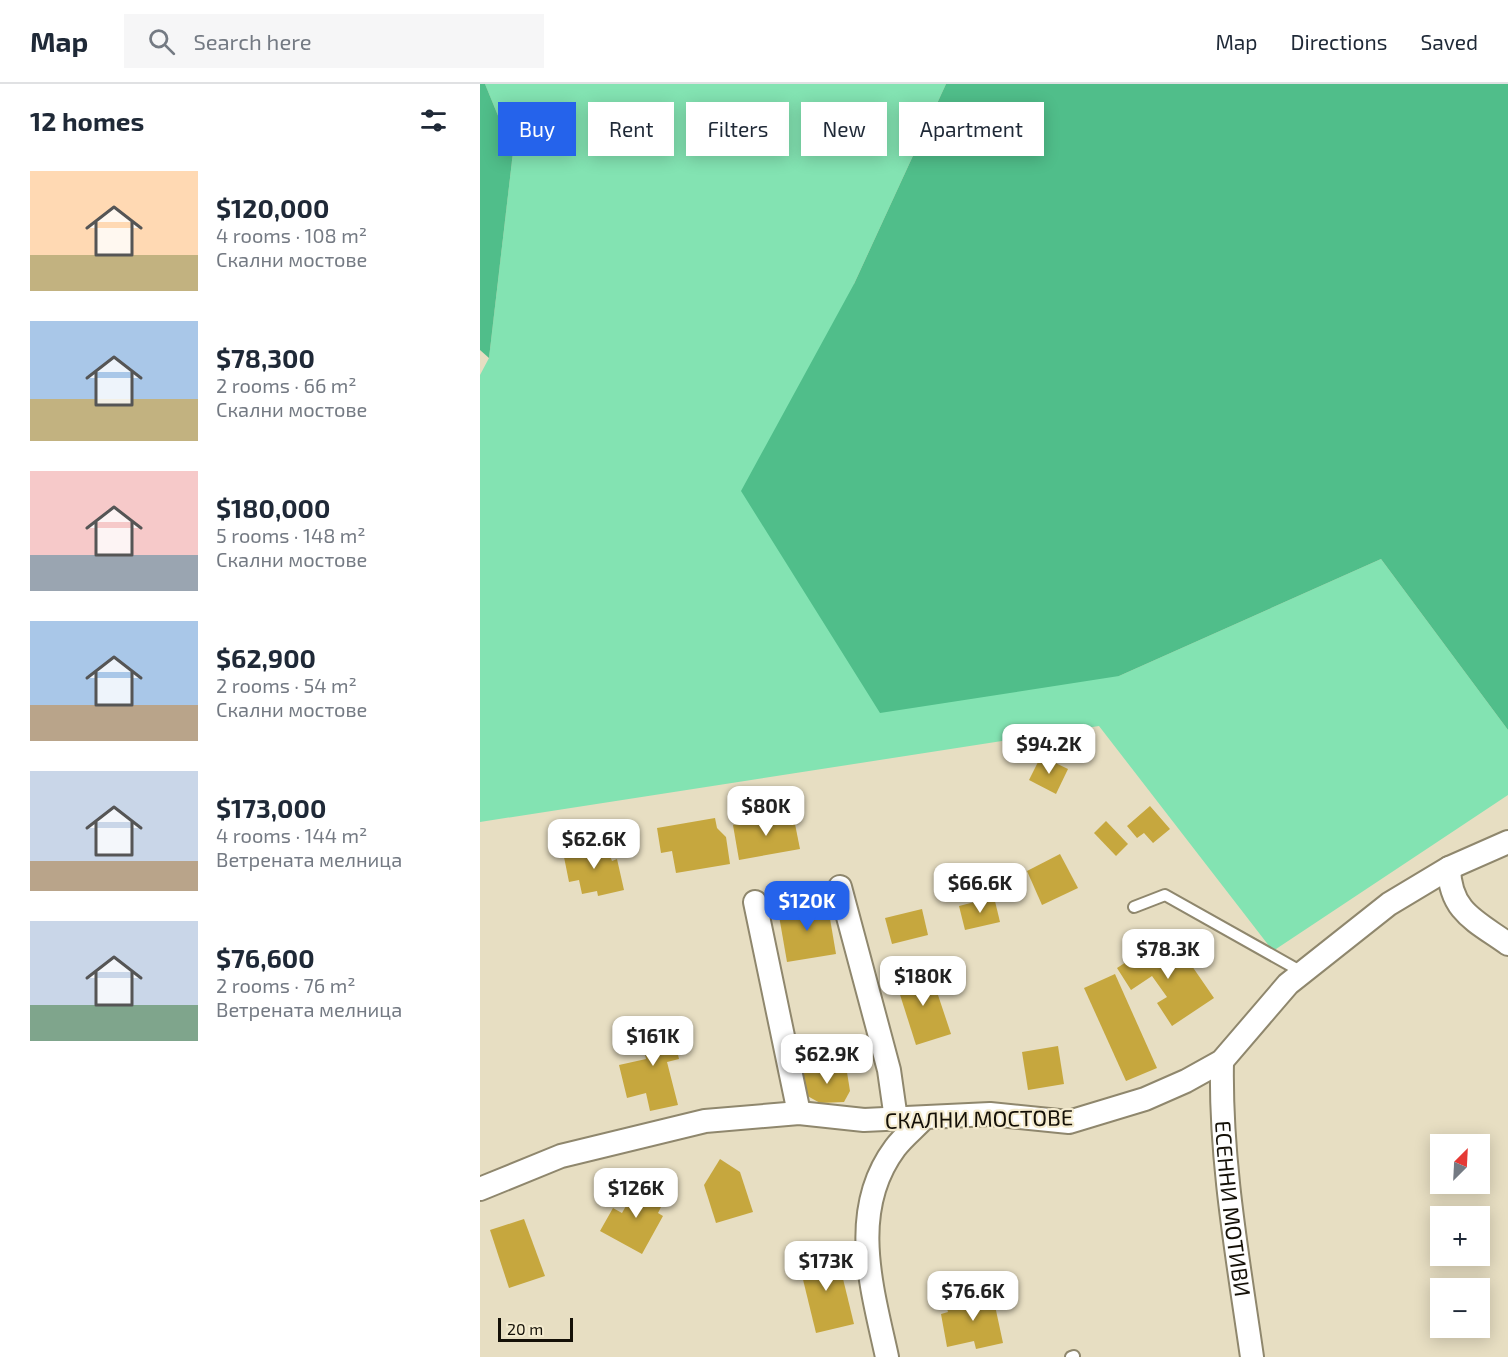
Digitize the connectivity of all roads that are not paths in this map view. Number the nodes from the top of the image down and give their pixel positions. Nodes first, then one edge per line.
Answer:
1 (1508, 842) edge
2 (1449, 868) junction
3 (840, 887) dead end
4 (755, 902) dead end
5 (1134, 907) dead end
6 (1508, 944) edge
7 (1303, 972) junction
8 (1222, 1061) junction
9 (799, 1113) junction
10 (924, 1118) junction
11 (896, 1119) junction
12 (480, 1189) edge
13 (887, 1357) edge
14 (1252, 1357) edge

1 - 2 street, СКАЛНИ МОСТОВЕ
2 - 6 street
2 - 7 street, СКАЛНИ МОСТОВЕ
3 - 11 street
4 - 9 street
5 - 7 lane
7 - 8 street, СКАЛНИ МОСТОВЕ
8 - 10 street, СКАЛНИ МОСТОВЕ
8 - 14 street, ЕСЕННИ МОТИВИ
9 - 11 street, СКАЛНИ МОСТОВЕ
9 - 12 street, СКАЛНИ МОСТОВЕ
10 - 11 street, СКАЛНИ МОСТОВЕ
10 - 13 street

